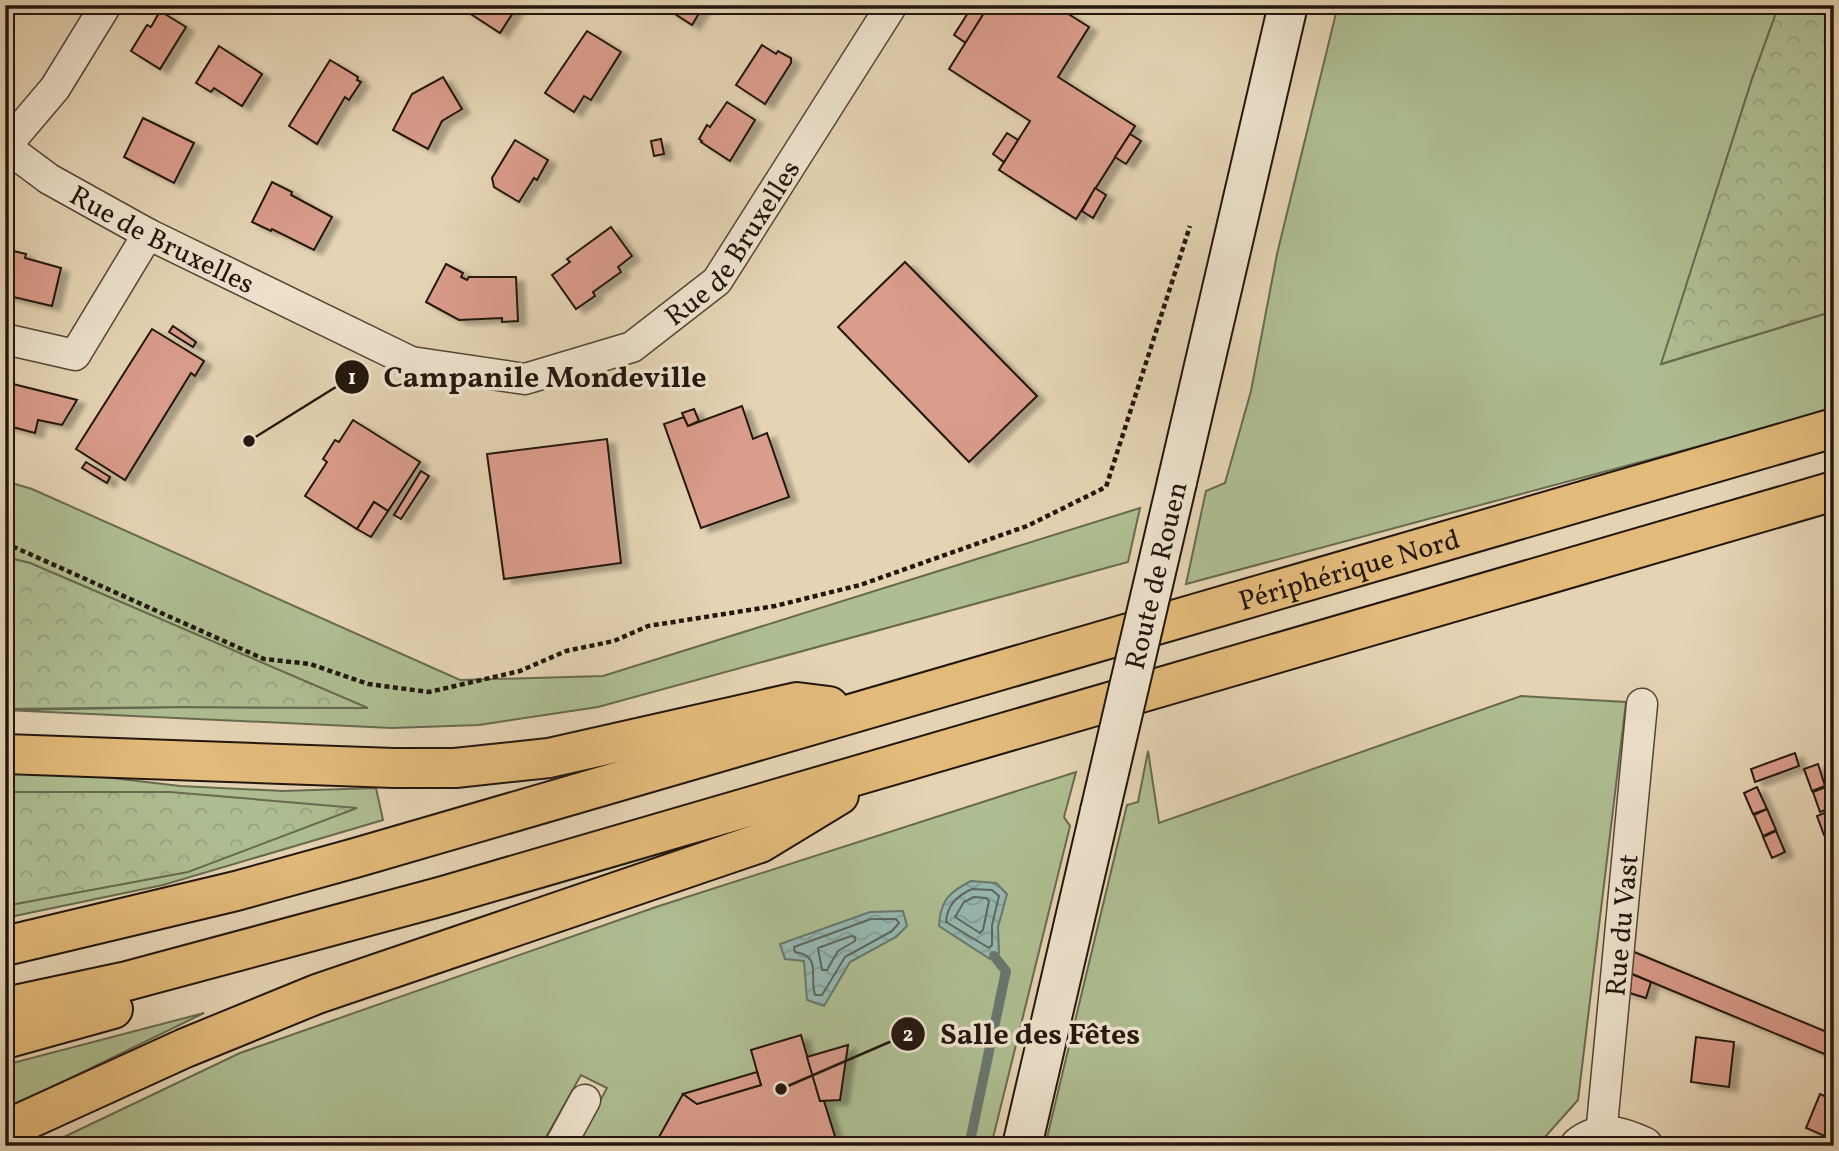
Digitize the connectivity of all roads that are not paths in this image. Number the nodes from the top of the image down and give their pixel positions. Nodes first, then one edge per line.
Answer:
1 (106, 5) edge
2 (892, 5) edge
3 (1288, 5) edge
4 (6, 147) edge
5 (149, 234) junction
6 (5, 339) edge
7 (1834, 428) edge
8 (1834, 491) edge
9 (1642, 704) dead end
10 (863, 709) junction
11 (5, 754) edge
12 (884, 768) junction
13 (443, 896) junction
14 (5, 946) edge
15 (5, 1007) edge
16 (5, 1040) edge
17 (585, 1100) dead end
18 (5, 1130) edge
19 (1593, 1143) edge
20 (560, 1146) edge
21 (1022, 1146) edge
22 (1644, 1146) edge

1 - 4 street
2 - 5 street, Rue de Bruxelles
3 - 21 main road, Route de Rouen, bridge
4 - 5 street, Rue de Bruxelles
5 - 6 street
7 - 10 highway, Périphérique Nord
8 - 12 highway
9 - 19 street, Rue du Vast
10 - 11 highway
10 - 14 highway, Périphérique Nord
12 - 13 highway
12 - 18 highway
13 - 15 highway
13 - 16 highway
17 - 20 street
19 - 22 street

